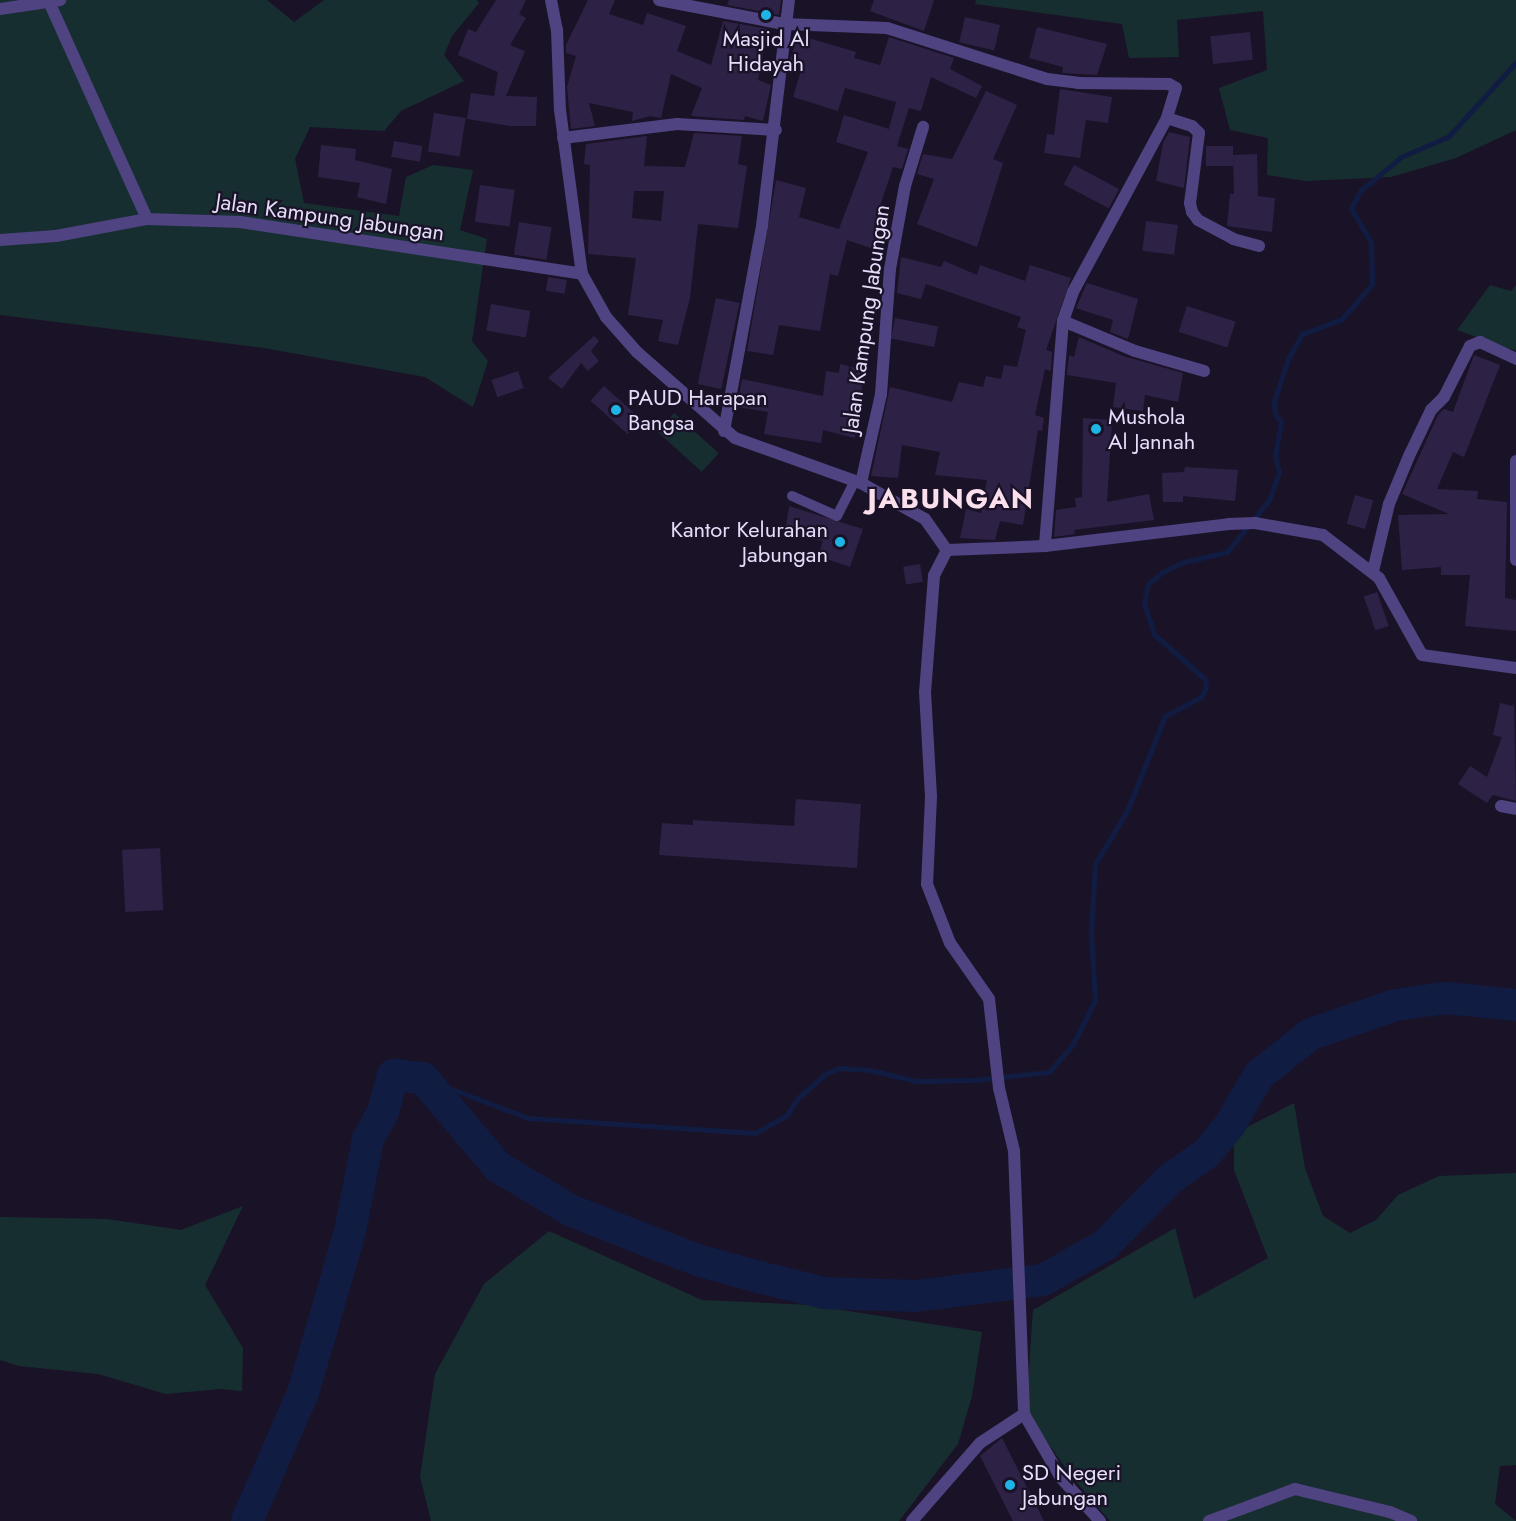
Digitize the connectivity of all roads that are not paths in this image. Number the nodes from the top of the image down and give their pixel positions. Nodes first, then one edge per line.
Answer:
1 (551, 0) edge
2 (659, 0) edge
3 (789, 0) edge
4 (55, 2) edge
5 (0, 9) edge
6 (784, 24) junction
7 (1167, 118) junction
8 (923, 127) dead end
9 (776, 130) junction
10 (563, 138) junction
11 (147, 219) junction
12 (0, 240) edge
13 (1259, 246) dead end
14 (582, 274) junction
15 (1063, 321) junction
16 (1516, 359) edge
17 (1204, 371) dead end
18 (724, 431) junction
19 (1516, 461) edge
20 (858, 482) junction
21 (792, 496) dead end
22 (1045, 546) junction
23 (946, 549) junction
24 (1516, 560) edge
25 (1373, 571) junction
26 (1516, 668) edge
27 (1501, 806) dead end
28 (1516, 809) edge
29 (1024, 1414) junction
30 (912, 1521) edge
31 (1101, 1521) edge
32 (1209, 1521) edge
33 (1411, 1521) edge

1 - 10 street
2 - 6 street
3 - 6 street
4 - 5 street
4 - 11 street
6 - 7 street
6 - 9 street
7 - 13 street
7 - 15 street
8 - 20 street, Jalan Kampung Jabungan
9 - 10 street
9 - 18 street
10 - 14 street
11 - 12 street, Jalan Kampung Jabungan
11 - 14 street, Jalan Kampung Jabungan
14 - 18 street
15 - 17 street
15 - 22 street
16 - 25 street
18 - 20 street
19 - 24 street
20 - 21 lane
20 - 23 street
22 - 23 street
22 - 25 street
23 - 29 street
25 - 26 street
27 - 28 street
29 - 30 street
29 - 31 street
32 - 33 street

